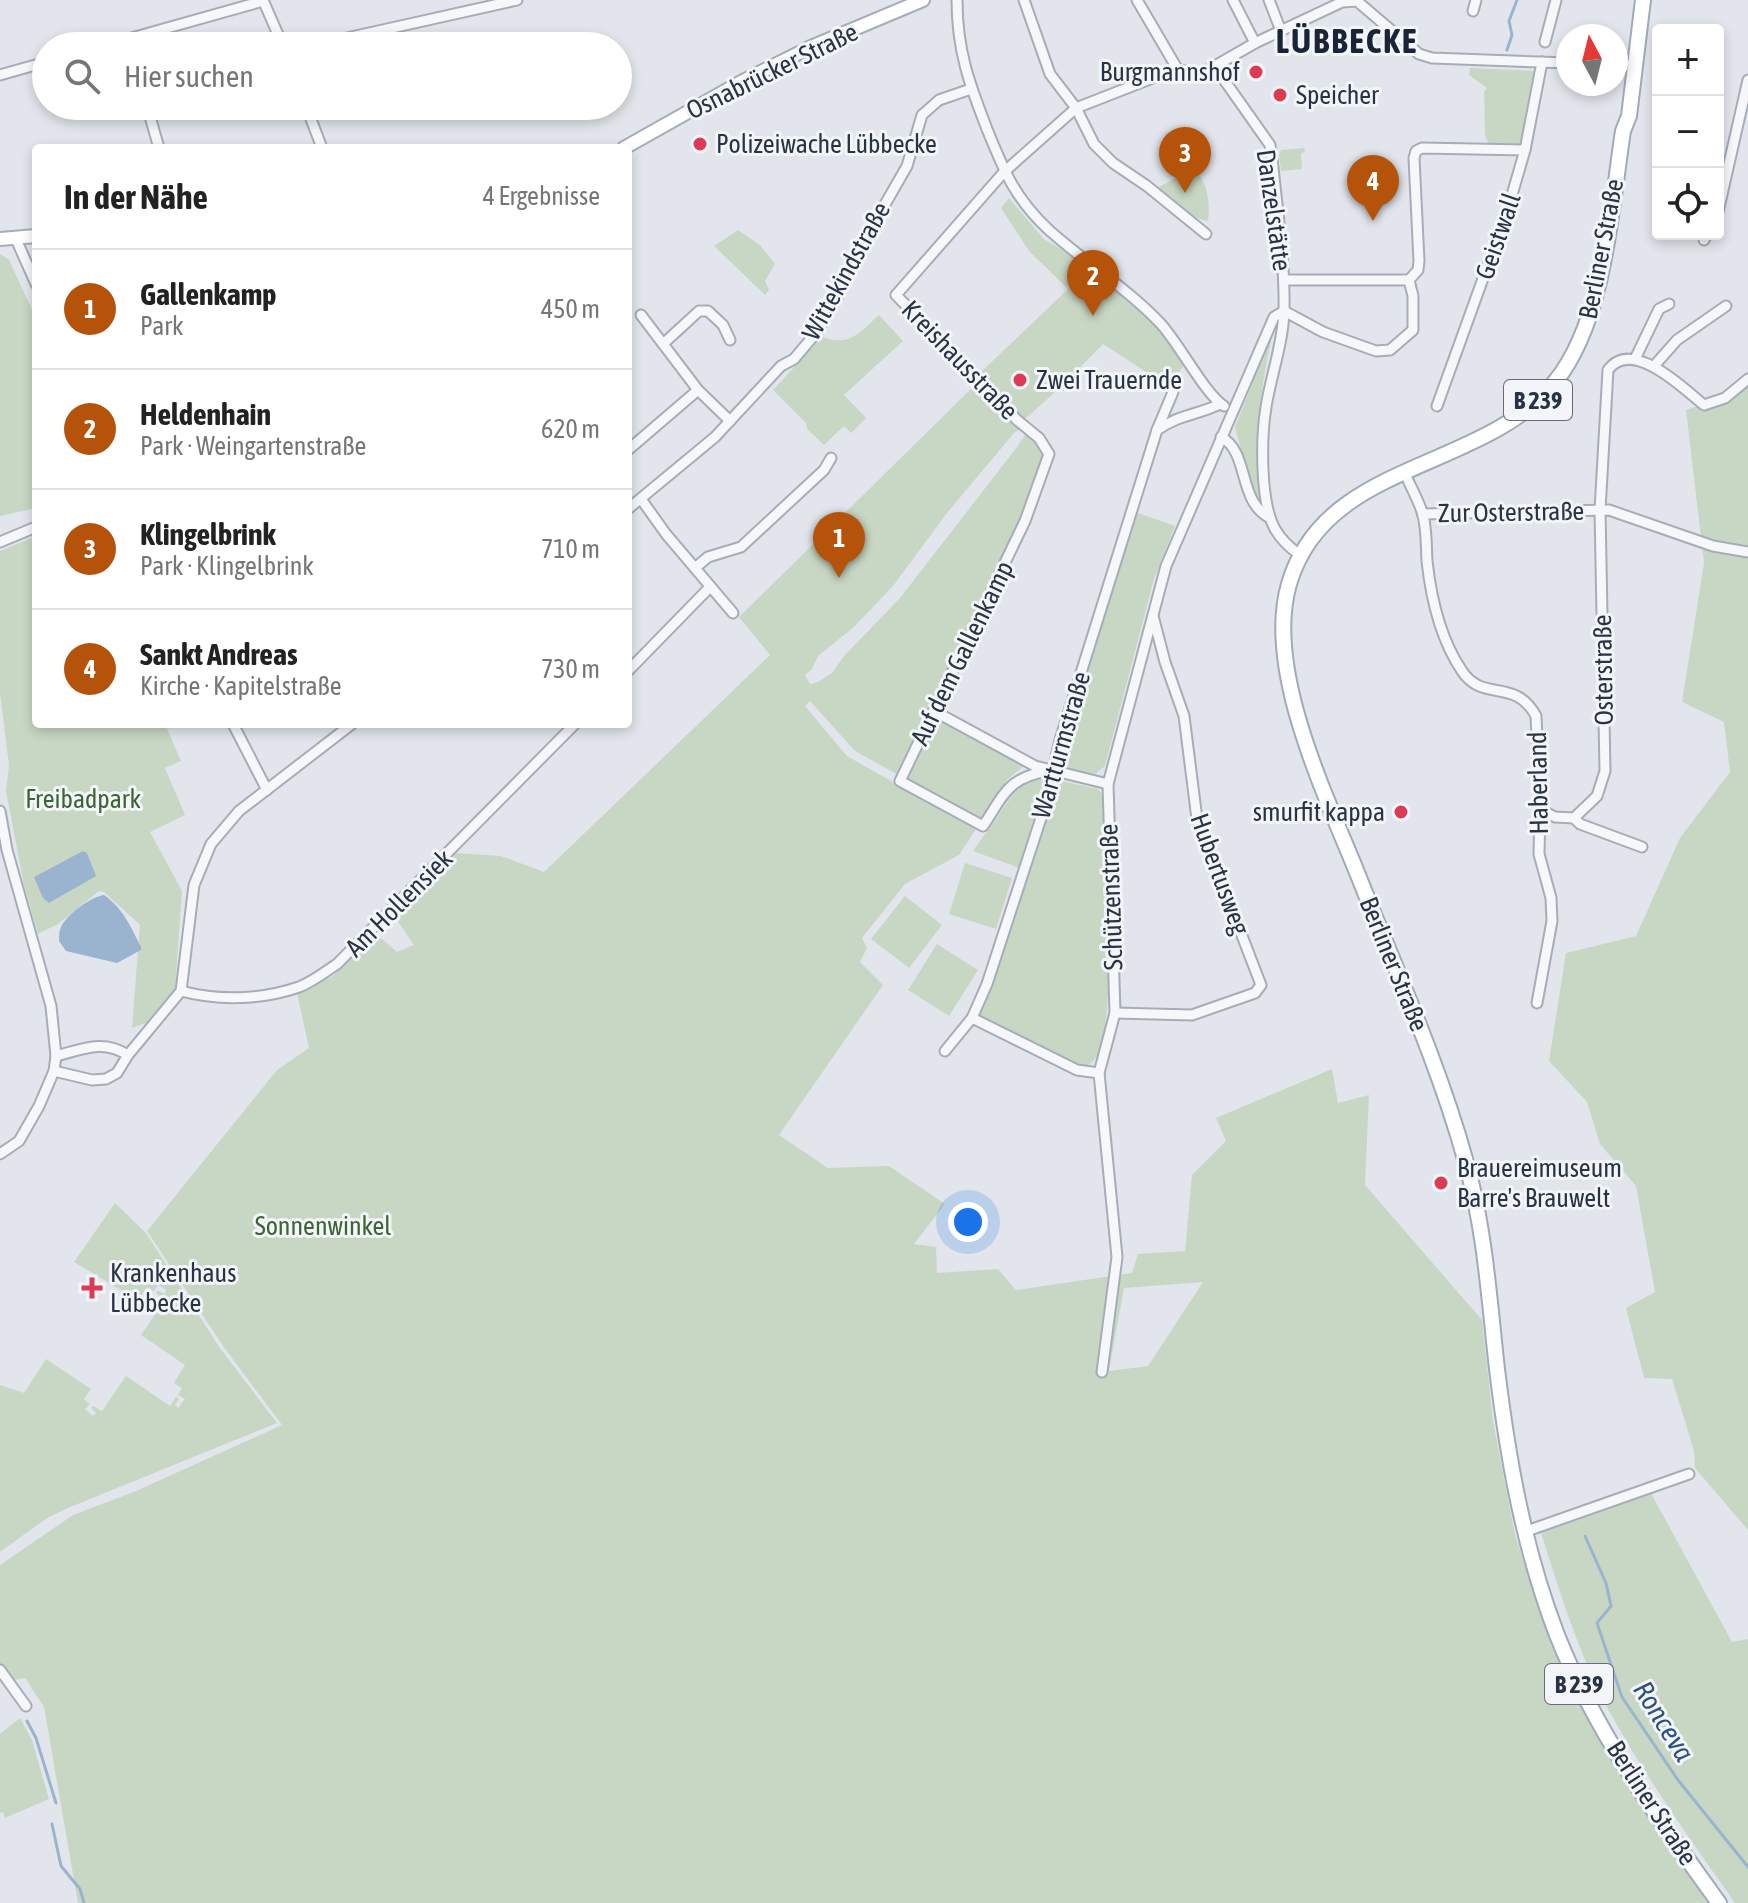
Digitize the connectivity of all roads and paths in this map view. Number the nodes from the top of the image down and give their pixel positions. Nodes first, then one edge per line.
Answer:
1 (517, 0) edge
2 (923, 0) edge
3 (957, 0) edge
4 (1024, 0) edge
5 (1137, 0) edge
6 (1233, 0) edge
7 (1269, 0) edge
8 (1350, 0) edge
9 (1556, 0) edge
10 (1643, 0) edge
11 (263, 1) edge
12 (1281, 31) junction
13 (164, 32) edge
14 (277, 32) edge
15 (374, 32) edge
16 (1545, 42) dead end
17 (1255, 43) junction
18 (1542, 62) junction
19 (1556, 63) edge
20 (1628, 65) edge
21 (1633, 65) junction
22 (32, 66) edge
23 (1215, 67) junction
24 (1178, 70) junction
25 (0, 75) edge
26 (1748, 80) edge
27 (971, 89) junction
28 (1076, 108) junction
29 (151, 120) edge
30 (311, 120) edge
31 (158, 144) edge
32 (320, 144) edge
33 (631, 144) edge
34 (1525, 150) junction
35 (1004, 172) junction
36 (1724, 186) edge
37 (1206, 234) dead end
38 (32, 236) edge
39 (15, 237) junction
40 (0, 239) edge
41 (32, 275) edge
42 (1284, 280) junction
43 (1409, 280) junction
44 (1669, 304) dead end
45 (1726, 306) dead end
46 (1284, 311) junction
47 (641, 315) dead end
48 (730, 340) dead end
49 (663, 344) junction
50 (1635, 359) junction
51 (1654, 366) junction
52 (1748, 379) edge
53 (698, 390) junction
54 (1173, 392) dead end
55 (1220, 404) junction
56 (1437, 406) dead end
57 (1233, 410) junction
58 (730, 421) junction
59 (1157, 430) junction
60 (1221, 437) junction
61 (1039, 438) joint
62 (632, 447) edge
63 (831, 458) dead end
64 (1405, 473) junction
65 (641, 499) junction
66 (632, 506) edge
67 (1600, 510) junction
68 (1423, 514) junction
69 (1270, 518) junction
70 (32, 529) edge
71 (0, 542) edge
72 (1748, 552) edge
73 (1300, 555) junction
74 (695, 568) junction
75 (710, 587) junction
76 (733, 613) dead end
77 (1152, 613) junction
78 (632, 667) edge
79 (934, 711) junction
80 (235, 728) edge
81 (347, 728) edge
82 (571, 728) edge
83 (1053, 771) junction
84 (1108, 784) junction
85 (267, 790) junction
86 (1540, 810) junction
87 (0, 811) edge
88 (1574, 818) junction
89 (1642, 847) dead end
90 (181, 991) junction
91 (1537, 1003) dead end
92 (1115, 1013) junction
93 (972, 1018) junction
94 (945, 1051) dead end
95 (128, 1055) junction
96 (56, 1056) junction
97 (54, 1071) junction
98 (1099, 1073) junction
99 (0, 1154) edge
100 (1102, 1372) dead end
101 (1689, 1474) dead end
102 (1524, 1532) junction
103 (0, 1670) edge
104 (26, 1706) dead end
105 (1719, 1903) edge

1 - 15 street
2 - 33 street, Osnabrücker Straße
3 - 27 street
4 - 28 street
5 - 24 street
6 - 17 street
7 - 12 street
8 - 12 street
8 - 18 street
9 - 16 street
10 - 21 main road, Berliner Straße / B 239
11 - 13 street
11 - 14 street
12 - 17 street
17 - 23 street
18 - 19 street
18 - 34 street, Geistwall
20 - 21 street
21 - 64 main road, Berliner Straße / B 239
22 - 25 street
23 - 24 street
23 - 42 street, Danzelstätte
24 - 28 street
26 - 36 street
27 - 35 street
27 - 58 street, Wittekindstraße
28 - 35 street
28 - 37 street
29 - 31 street
30 - 32 street
34 - 43 street
34 - 56 street, Geistwall
35 - 55 street
35 - 61 street, Kreishausstraße
38 - 39 street
39 - 40 street
39 - 41 street
42 - 43 street
42 - 46 street, Danzelstätte
43 - 46 street
44 - 50 street, Osterstraße
45 - 51 street
46 - 57 street, Schützenstraße
46 - 69 street, Danzelstätte
47 - 49 street
48 - 49 street
49 - 53 street
50 - 51 street
50 - 67 street, Osterstraße
51 - 52 street
53 - 58 street
53 - 62 street
54 - 59 street, Wartturmstraße
55 - 57 street
55 - 59 street
57 - 60 street, Schützenstraße
58 - 65 street, Wittekindstraße
59 - 83 street, Wartturmstraße
60 - 69 street
60 - 77 street, Schützenstraße
61 - 79 street, Auf dem Gallenkamp
63 - 74 street
64 - 68 street, Haberland
64 - 73 main road, Berliner Straße / B 239
65 - 66 street, Wittekindstraße
65 - 74 street
67 - 68 street, Zur Osterstraße
67 - 72 street
67 - 88 street, Osterstraße
68 - 86 street, Haberland
69 - 73 street
70 - 71 street
73 - 102 main road, Berliner Straße / B 239
74 - 75 street
75 - 76 street
75 - 78 street
77 - 84 street, Schützenstraße
77 - 92 street, Hubertusweg
79 - 83 street
79 - 83 street, Auf dem Gallenkamp
80 - 85 street
81 - 85 street
82 - 90 street, Am Hollensiek
83 - 84 street
83 - 93 street, Wartturmstraße
84 - 92 street, Schützenstraße
85 - 90 street
86 - 88 street
86 - 91 street, Haberland
87 - 96 street
88 - 89 street
90 - 95 street
92 - 98 street, Schützenstraße
93 - 94 street, Wartturmstraße
93 - 98 street
95 - 96 street
95 - 97 street
96 - 97 street
97 - 99 street
98 - 100 street, Schützenstraße
101 - 102 street
102 - 105 main road, Berliner Straße / B 239
103 - 104 street

